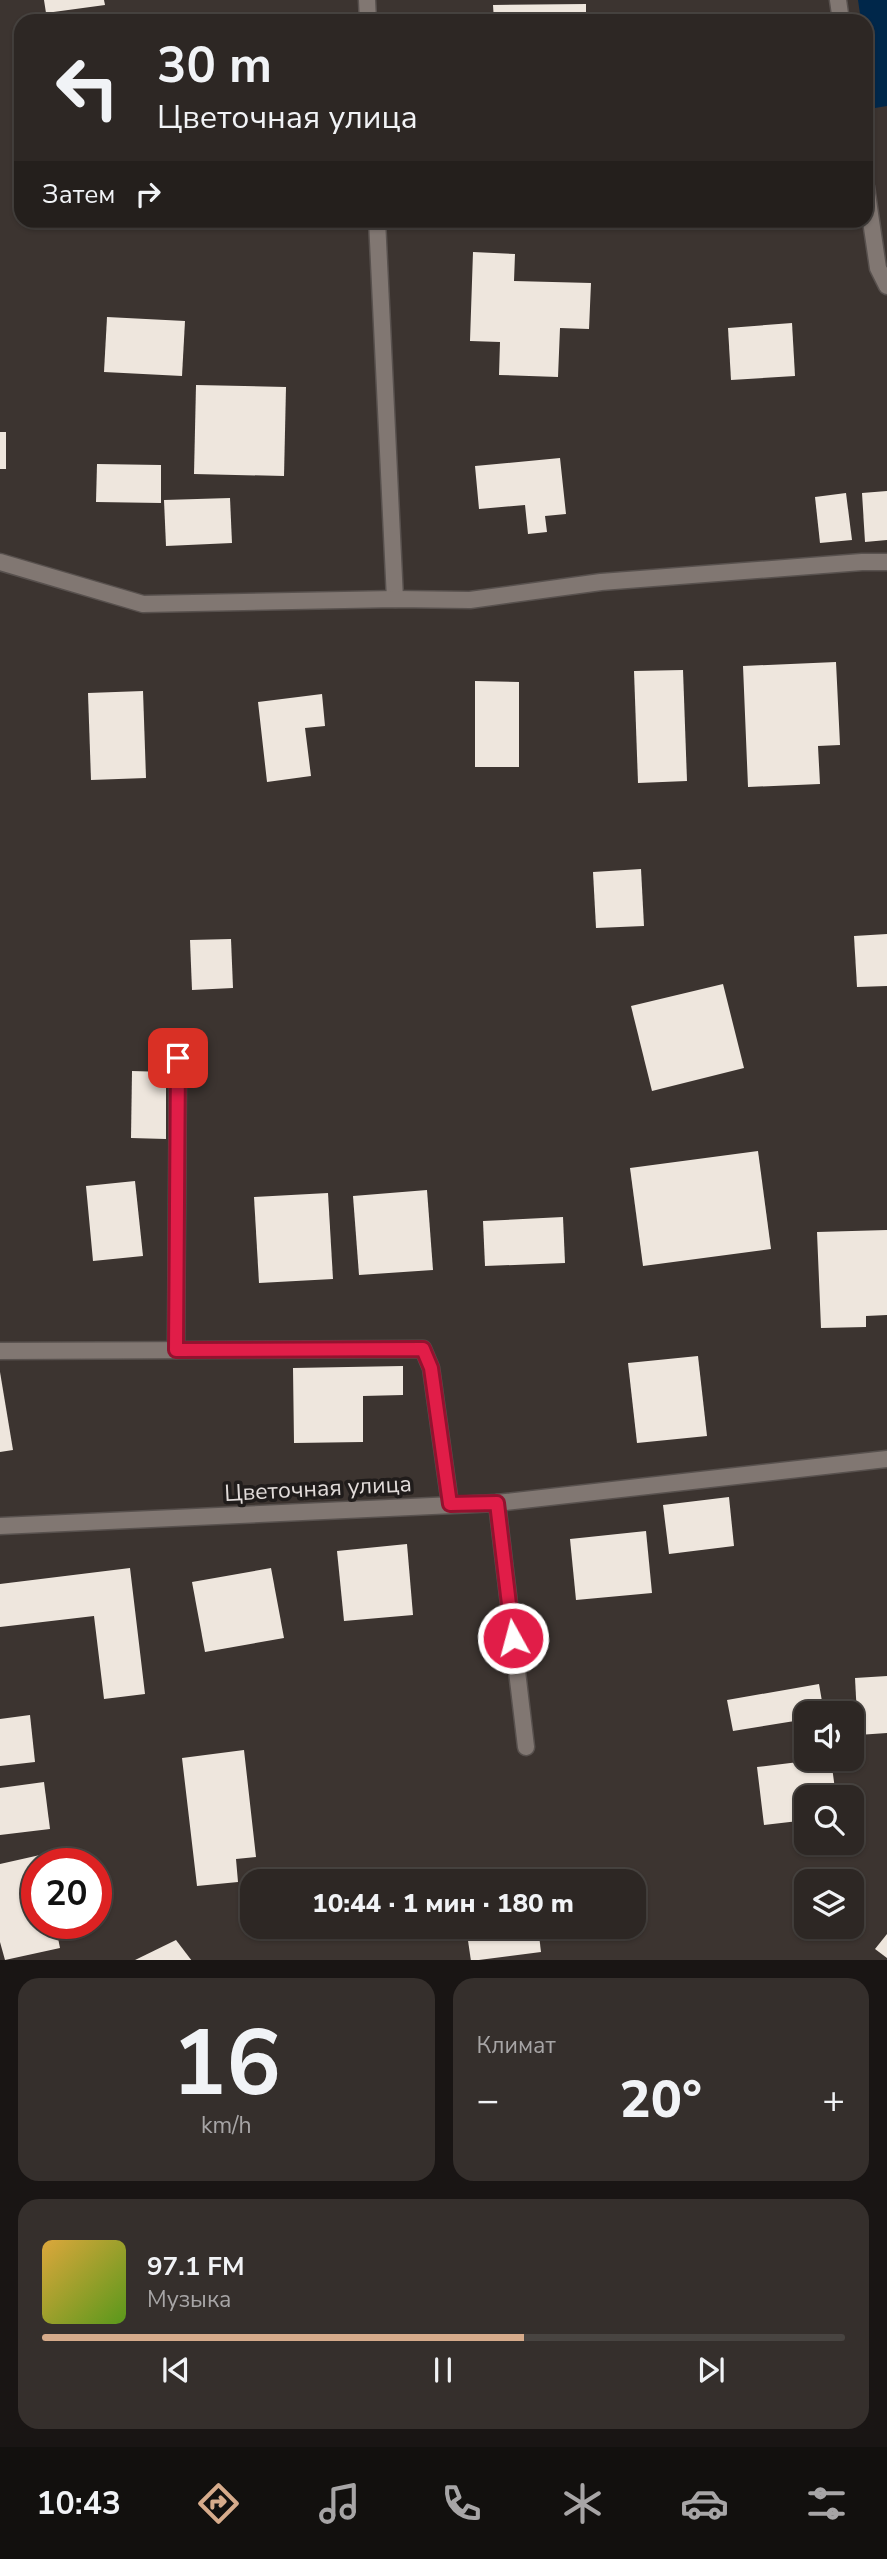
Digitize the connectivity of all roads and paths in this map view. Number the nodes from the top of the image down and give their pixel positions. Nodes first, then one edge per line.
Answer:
1 (377, 228) edge
2 (872, 228) edge
3 (887, 286) edge
4 (0, 562) edge
5 (887, 562) edge
6 (395, 598) junction
7 (178, 1058) dead end
8 (176, 1350) junction
9 (0, 1351) edge
10 (887, 1459) edge
11 (497, 1503) junction
12 (450, 1504) junction
13 (0, 1526) edge
14 (526, 1747) dead end

1 - 6 lane
2 - 3 lane
4 - 6 lane
5 - 6 lane
7 - 8 lane
8 - 9 lane
8 - 12 lane
10 - 11 lane, Цветочная улица
11 - 12 lane, Цветочная улица
11 - 14 lane
12 - 13 lane, Цветочная улица

